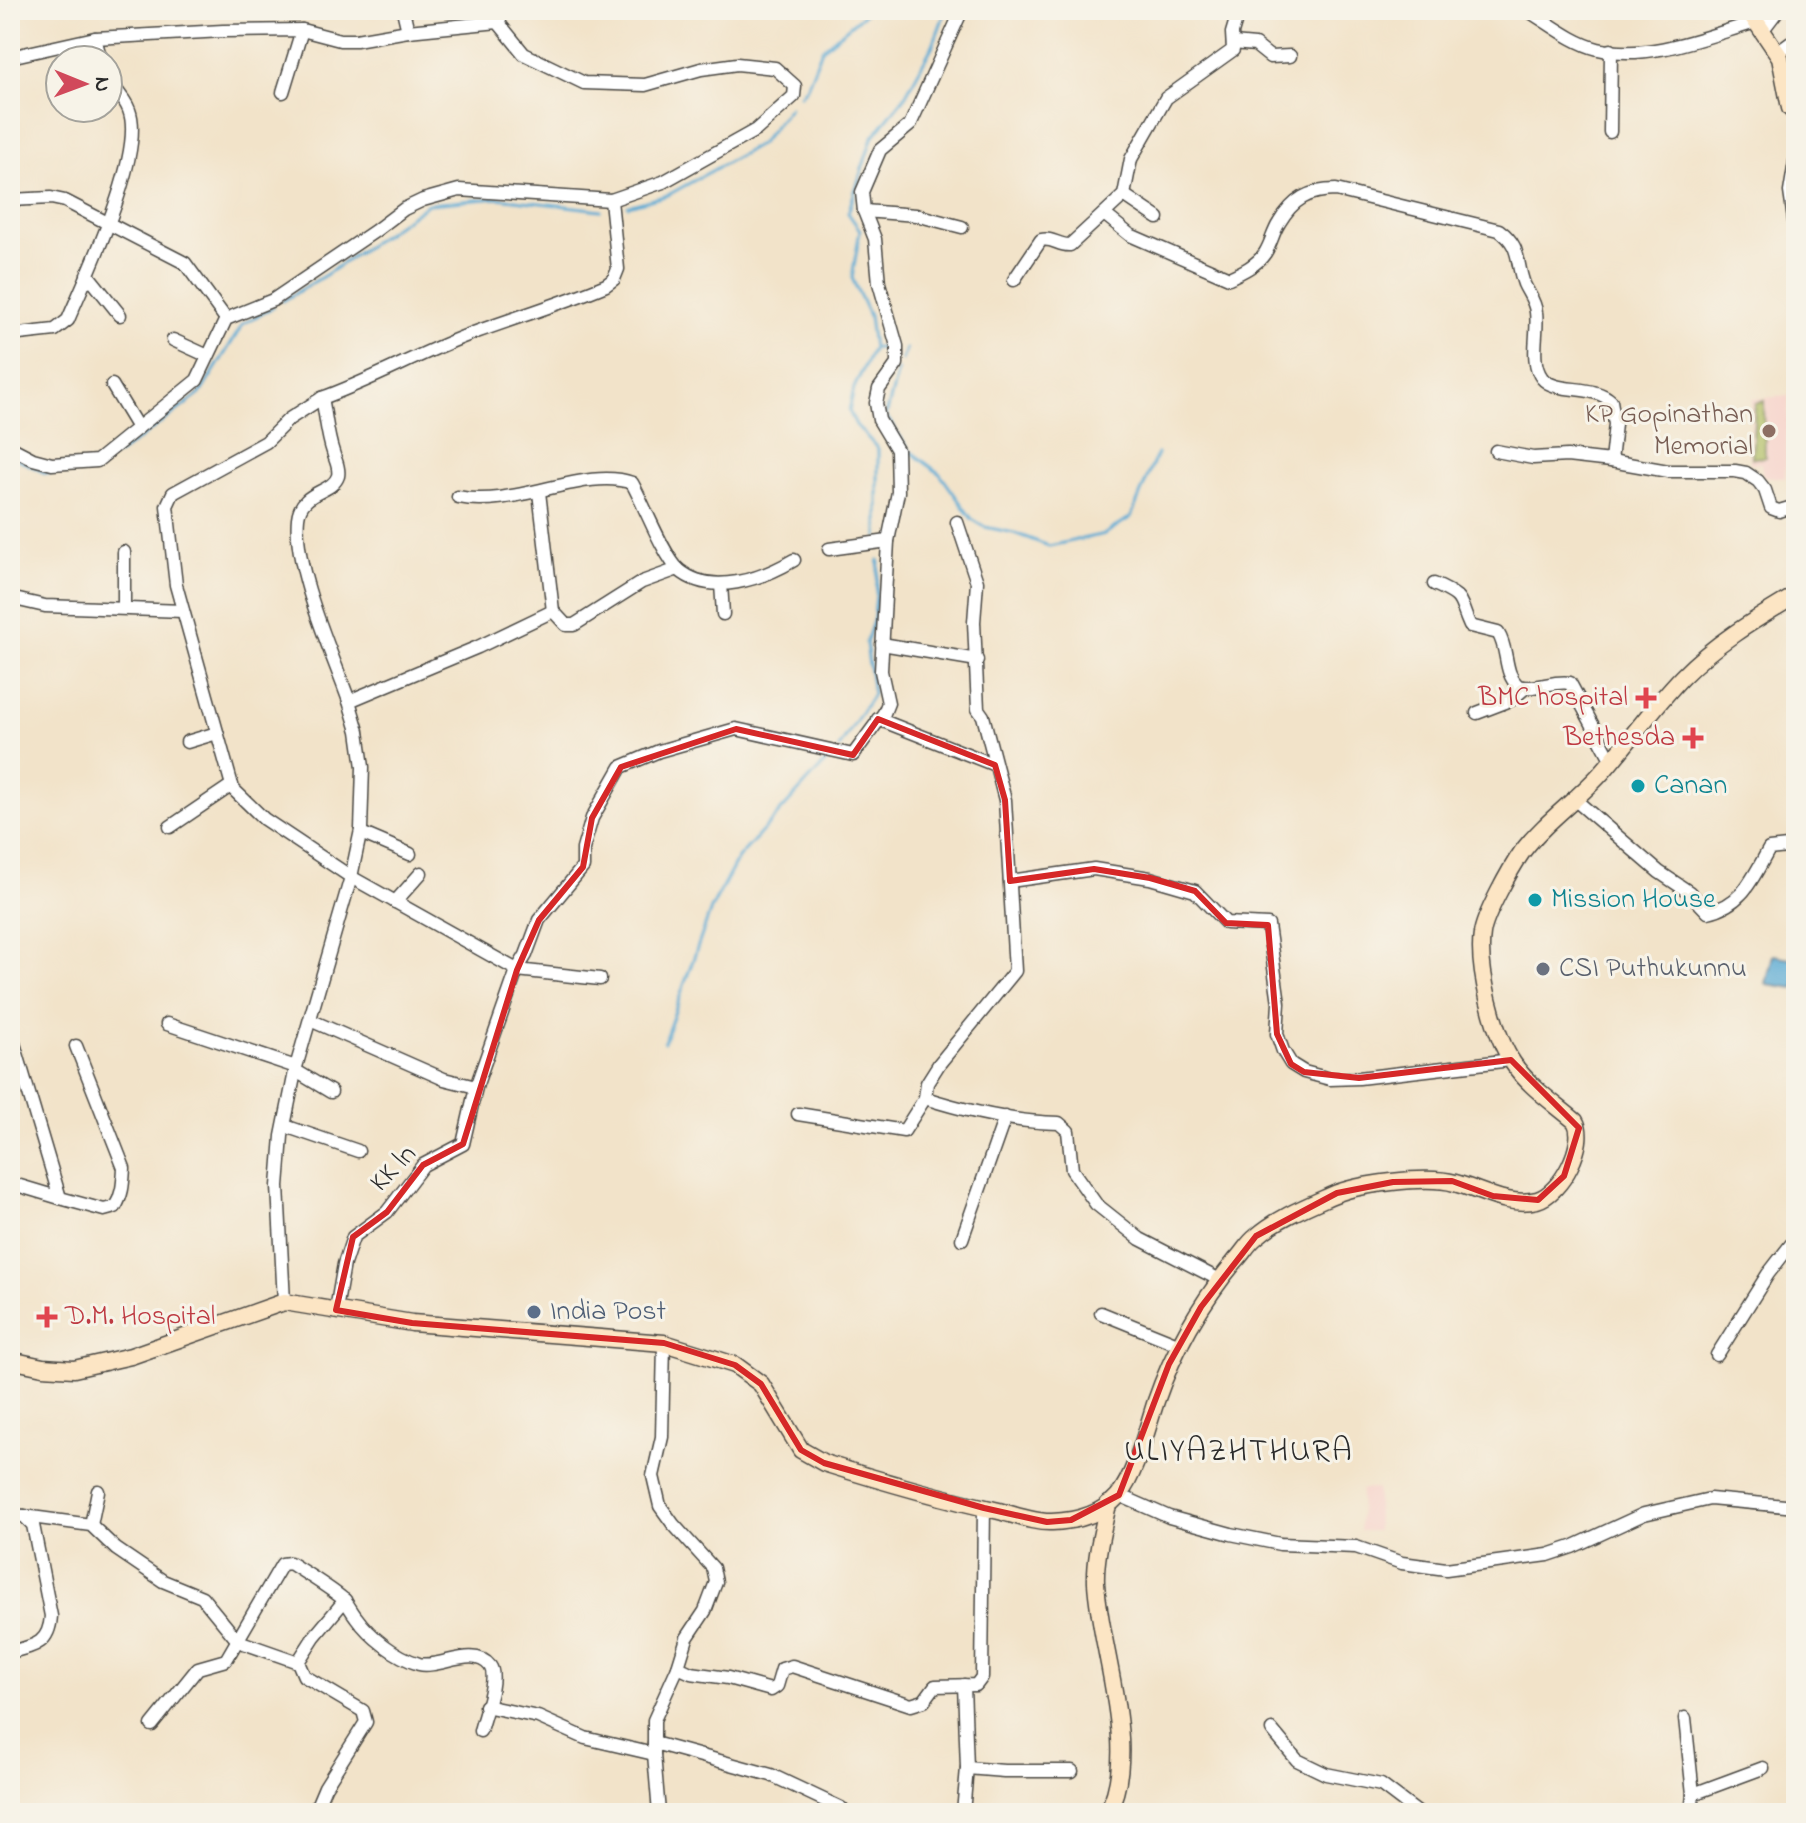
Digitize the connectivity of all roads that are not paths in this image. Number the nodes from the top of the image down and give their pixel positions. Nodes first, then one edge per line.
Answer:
1 (403, 10) edge
2 (962, 10) edge
3 (1527, 10) edge
4 (1778, 10) edge
5 (1235, 11) edge
6 (501, 16) edge
7 (1756, 21) edge
8 (302, 30) junction
9 (408, 31) junction
10 (95, 38) junction
11 (1796, 39) edge
12 (1233, 43) junction
13 (97, 44) edge
14 (1611, 50) junction
15 (1777, 53) junction
16 (1290, 56) dead end
17 (10, 57) edge
18 (283, 92) dead end
19 (124, 102) edge
20 (1796, 114) edge
21 (1610, 132) dead end
22 (1796, 156) edge
23 (1124, 195) junction
24 (10, 200) edge
25 (611, 200) junction
26 (864, 211) junction
27 (1104, 214) junction
28 (1158, 218) dead end
29 (109, 222) junction
30 (962, 227) dead end
31 (87, 274) junction
32 (1014, 280) dead end
33 (1796, 293) edge
34 (120, 315) dead end
35 (226, 319) junction
36 (11, 337) edge
37 (173, 340) dead end
38 (208, 356) junction
39 (112, 385) dead end
40 (322, 398) junction
41 (138, 428) junction
42 (10, 447) edge
43 (1496, 451) dead end
44 (1611, 461) junction
45 (539, 492) junction
46 (458, 497) dead end
47 (1796, 506) edge
48 (957, 522) dead end
49 (888, 541) junction
50 (829, 549) dead end
51 (124, 552) dead end
52 (794, 560) dead end
53 (678, 569) junction
54 (721, 584) junction
55 (1434, 584) dead end
56 (1796, 595) edge
57 (10, 598) edge
58 (124, 608) junction
59 (183, 611) junction
60 (553, 611) junction
61 (723, 614) dead end
62 (882, 644) junction
63 (977, 660) junction
64 (1525, 688) junction
65 (349, 701) junction
66 (1477, 713) dead end
67 (878, 719) junction
68 (217, 733) junction
69 (187, 742) dead end
70 (1612, 761) junction
71 (995, 765) junction
72 (232, 785) junction
73 (1573, 798) junction
74 (170, 827) dead end
75 (361, 833) junction
76 (1796, 846) edge
77 (410, 854) dead end
78 (421, 873) dead end
79 (351, 877) junction
80 (1010, 881) junction
81 (395, 902) junction
82 (517, 970) junction
83 (600, 979) dead end
84 (310, 1020) junction
85 (167, 1024) dead end
86 (10, 1030) edge
87 (76, 1046) dead end
88 (1511, 1060) junction
89 (296, 1069) junction
90 (476, 1087) junction
91 (331, 1092) dead end
92 (925, 1098) junction
93 (798, 1114) dead end
94 (1005, 1117) junction
95 (285, 1126) junction
96 (358, 1151) dead end
97 (10, 1183) edge
98 (60, 1198) junction
99 (1796, 1238) edge
100 (962, 1239) dead end
101 (1220, 1280) junction
102 (284, 1302) junction
103 (336, 1310) junction
104 (1101, 1313) dead end
105 (664, 1343) junction
106 (1180, 1345) junction
107 (1717, 1355) dead end
108 (10, 1360) edge
109 (98, 1491) dead end
110 (1114, 1500) junction
111 (1796, 1507) edge
112 (984, 1508) junction
113 (10, 1515) edge
114 (24, 1516) junction
115 (91, 1525) junction
116 (345, 1600) junction
117 (238, 1641) junction
118 (10, 1652) edge
119 (298, 1662) junction
120 (678, 1667) junction
121 (964, 1685) junction
122 (485, 1706) junction
123 (1685, 1718) dead end
124 (152, 1725) dead end
125 (1272, 1730) dead end
126 (480, 1731) dead end
127 (654, 1748) junction
128 (967, 1768) junction
129 (1763, 1768) dead end
130 (1072, 1771) dead end
131 (1693, 1794) junction
132 (314, 1813) edge
133 (659, 1813) edge
134 (845, 1813) edge
135 (963, 1813) edge
136 (1107, 1813) edge
137 (1418, 1813) edge
138 (1691, 1813) edge

1 - 9 street
2 - 26 street
3 - 14 street
4 - 7 street
5 - 12 street
6 - 9 street
6 - 25 street
7 - 14 street
7 - 15 main road
8 - 9 street
8 - 10 street
8 - 18 street
10 - 13 street
10 - 17 street
11 - 15 street
12 - 16 street
12 - 23 street
14 - 21 street
15 - 20 main road
19 - 29 street
22 - 33 street
23 - 27 street
23 - 28 street
24 - 29 street
25 - 35 street
25 - 40 street
26 - 30 street
26 - 49 street
27 - 32 street
27 - 44 street
29 - 31 street
29 - 35 street
31 - 34 street
31 - 36 street
35 - 38 street
37 - 38 street
38 - 41 street
39 - 41 street
40 - 59 street
40 - 65 street
41 - 42 street
43 - 44 street
44 - 47 street
45 - 46 street
45 - 53 street
45 - 60 street
48 - 63 street
49 - 50 street
49 - 62 street
51 - 58 street
52 - 54 street
53 - 54 street
53 - 60 street
54 - 61 street
55 - 64 street
56 - 70 main road
57 - 58 street
58 - 59 street
59 - 68 street
60 - 65 street
62 - 63 street
62 - 67 street
63 - 71 street
64 - 66 street
64 - 70 street
65 - 75 street
67 - 71 street
67 - 82 street, KK ln
68 - 69 street
68 - 72 street
70 - 73 main road
71 - 80 street
72 - 74 street
72 - 79 street
73 - 76 street
73 - 88 main road
75 - 77 street
75 - 79 street
78 - 81 street
79 - 81 street
79 - 84 street
80 - 88 street
80 - 92 street
81 - 82 street
82 - 83 street
82 - 90 street, KK ln
84 - 89 street
84 - 90 street
85 - 89 street
86 - 98 street
87 - 98 street
88 - 101 main road
89 - 91 street
89 - 95 street
90 - 103 street, KK ln
92 - 93 street
92 - 94 street
94 - 100 street
94 - 101 street
95 - 96 street
95 - 102 street
97 - 98 street
99 - 107 street
101 - 106 main road
102 - 103 main road
102 - 108 main road
103 - 105 main road
104 - 106 street
105 - 112 main road
105 - 120 street
106 - 110 main road
109 - 115 street
110 - 111 street
110 - 112 main road
110 - 136 main road
112 - 121 street
113 - 114 street
114 - 115 street
114 - 118 street
115 - 117 street
116 - 117 street
116 - 119 street
116 - 122 street
117 - 119 street
117 - 124 street
119 - 132 street
120 - 121 street
120 - 127 street
121 - 128 street
122 - 126 street
122 - 127 street
123 - 131 street
125 - 137 street
127 - 133 street
127 - 134 street
128 - 130 street
128 - 135 street
129 - 131 street
131 - 138 street

